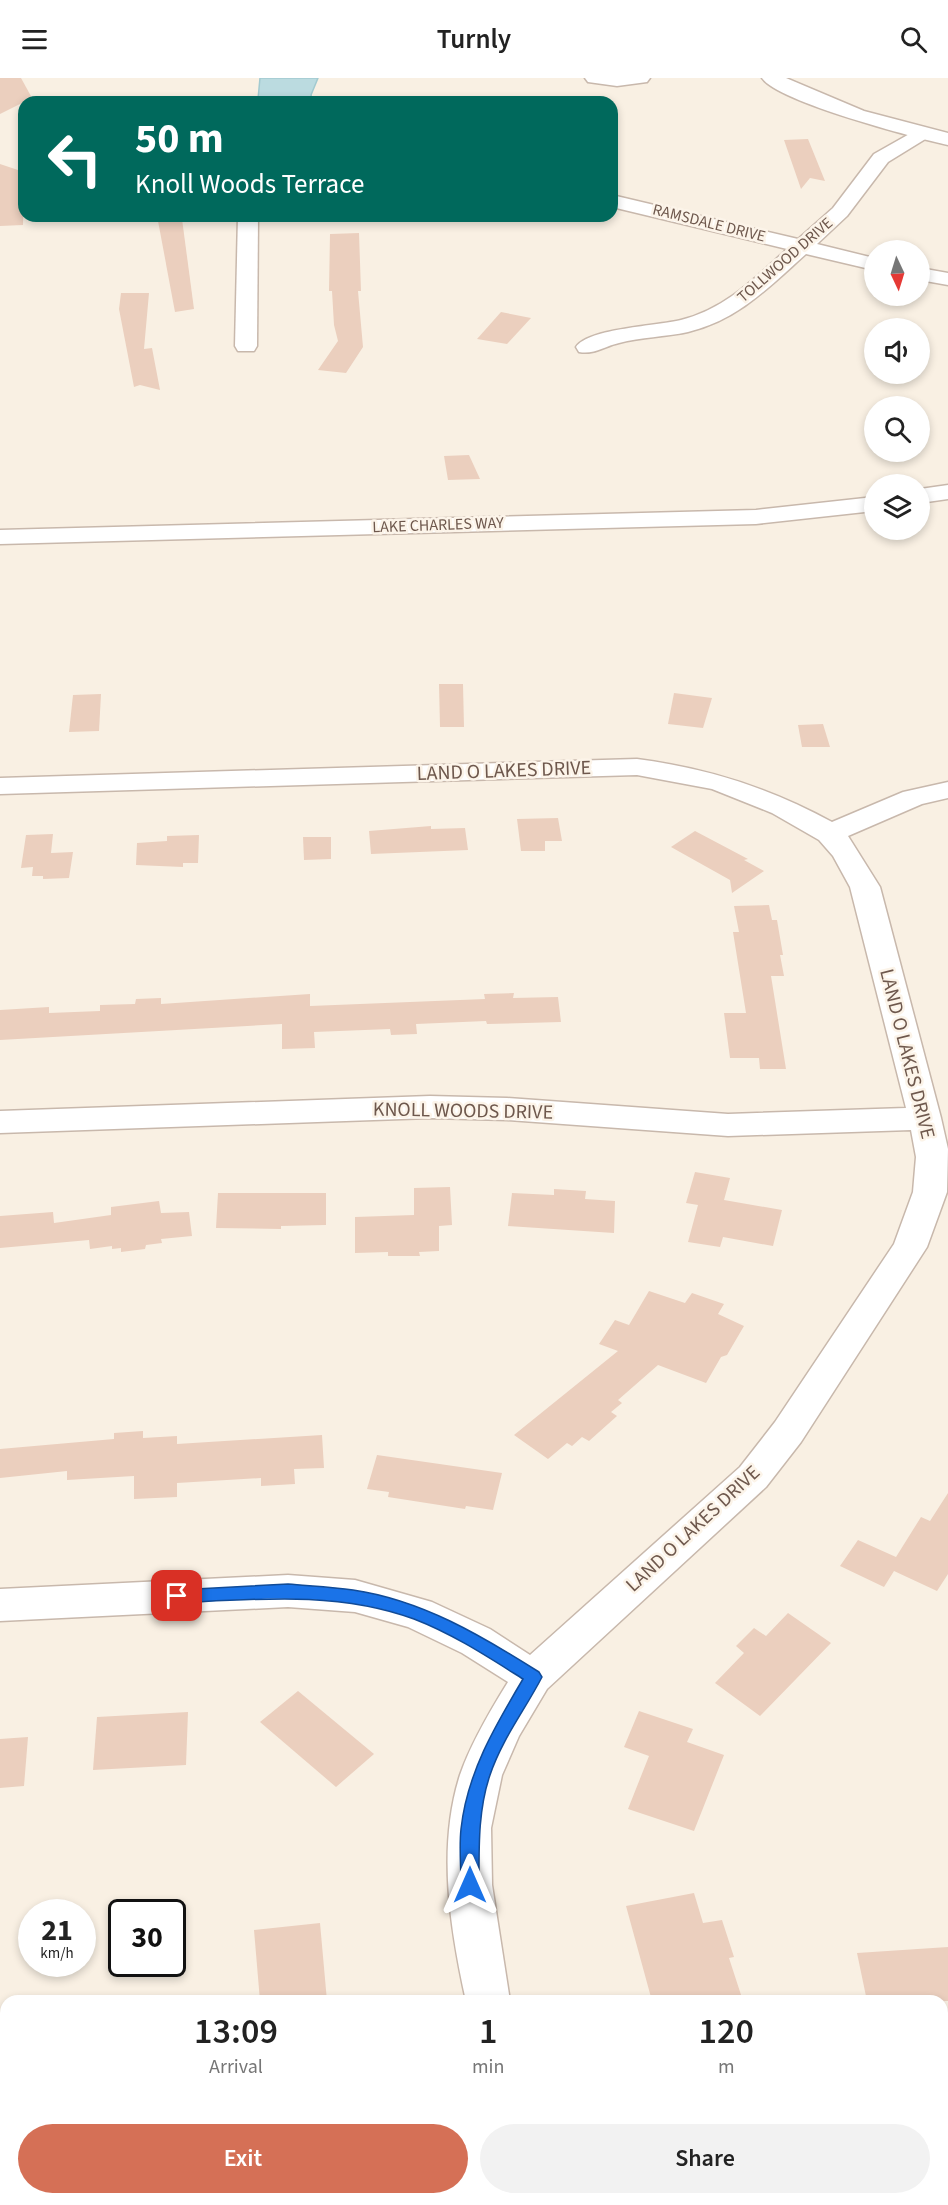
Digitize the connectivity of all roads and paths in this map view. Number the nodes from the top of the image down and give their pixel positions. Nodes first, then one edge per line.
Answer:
1 (594, 78) edge
2 (641, 78) edge
3 (771, 78) edge
4 (921, 134) junction
5 (948, 139) edge
6 (618, 202) edge
7 (248, 222) edge
8 (803, 247) junction
9 (864, 262) edge
10 (930, 276) edge
11 (948, 279) edge
12 (246, 346) dead end
13 (587, 347) dead end
14 (948, 492) edge
15 (930, 495) edge
16 (864, 506) edge
17 (0, 537) edge
18 (0, 786) edge
19 (948, 790) edge
20 (829, 834) junction
21 (926, 1118) junction
22 (0, 1122) edge
23 (0, 1605) edge
24 (533, 1677) junction
25 (487, 1995) edge

1 - 2 street
3 - 4 street
4 - 5 street
4 - 8 street, TOLLWOOD DRIVE
6 - 8 street, RAMSDALE DRIVE
7 - 12 street
8 - 9 street, RAMSDALE DRIVE
8 - 13 street, TOLLWOOD DRIVE
10 - 11 street
14 - 15 street
16 - 17 street, LAKE CHARLES WAY
18 - 20 street, LAND O LAKES DRIVE
19 - 20 street
20 - 21 street, LAND O LAKES DRIVE
21 - 22 street, KNOLL WOODS DRIVE
21 - 24 street, LAND O LAKES DRIVE
23 - 24 street
24 - 25 street, LAND O LAKES DRIVE

